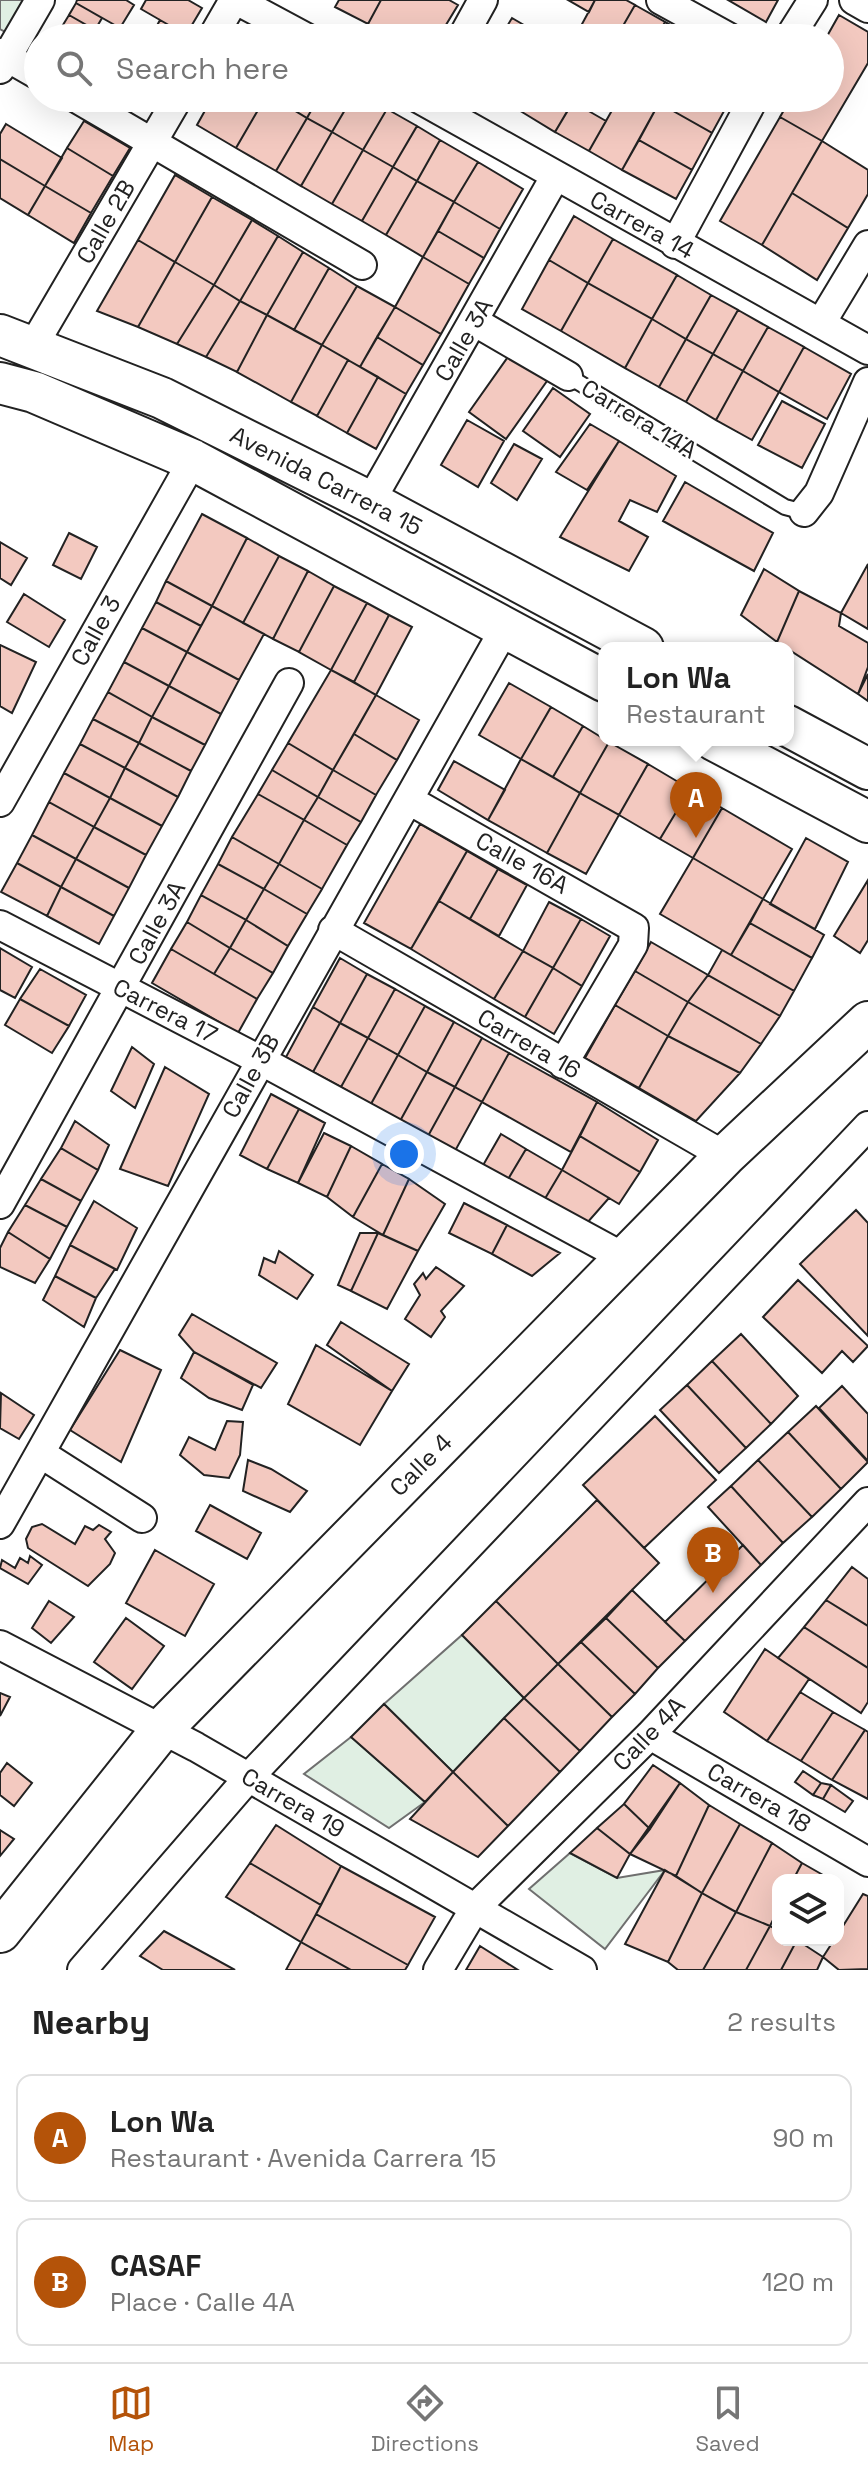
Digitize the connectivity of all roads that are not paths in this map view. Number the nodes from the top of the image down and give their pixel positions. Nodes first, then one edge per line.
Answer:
1 (40, 0) edge
2 (235, 0) edge
3 (483, 0) edge
4 (661, 0) edge
5 (813, 0) edge
6 (854, 0) edge
7 (868, 8) edge
8 (25, 24) edge
9 (220, 24) edge
10 (280, 24) edge
11 (470, 24) edge
12 (705, 24) edge
13 (798, 24) edge
14 (24, 25) edge
15 (2, 60) edge
16 (24, 69) edge
17 (100, 112) edge
18 (170, 112) edge
19 (445, 112) edge
20 (746, 112) edge
21 (152, 143) junction
22 (555, 177) junction
23 (675, 244) junction
24 (868, 245) edge
25 (362, 265) dead end
26 (475, 322) junction
27 (821, 323) junction
28 (16, 340) edge
29 (868, 350) edge
30 (568, 376) joint
31 (868, 382) edge
32 (0, 383) edge
33 (193, 460) junction
34 (370, 502) junction
35 (804, 512) joint
36 (505, 628) junction
37 (632, 642) edge
38 (598, 678) edge
39 (289, 683) dead end
40 (794, 729) edge
41 (725, 746) edge
42 (868, 769) edge
43 (4, 786) edge
44 (409, 800) junction
45 (868, 822) edge
46 (0, 925) edge
47 (333, 930) junction
48 (121, 989) junction
49 (868, 1022) edge
50 (260, 1060) junction
51 (563, 1064) junction
52 (868, 1126) edge
53 (725, 1156) junction
54 (0, 1204) edge
55 (625, 1258) junction
56 (40, 1453) junction
57 (868, 1502) edge
58 (142, 1518) dead end
59 (0, 1524) edge
60 (0, 1645) edge
61 (162, 1729) junction
62 (650, 1735) junction
63 (249, 1777) junction
64 (868, 1862) edge
65 (475, 1908) junction
66 (0, 1932) edge
67 (82, 1970) edge
68 (438, 1970) edge
69 (582, 1970) edge

1 - 8 street
2 - 9 street
2 - 10 street
3 - 11 street
4 - 12 street
5 - 13 street
6 - 7 street
14 - 15 street
15 - 16 street
17 - 21 street
18 - 21 street, Calle 2B
19 - 22 street, Carrera 14
20 - 23 street
21 - 25 street
21 - 28 street, Calle 2B
22 - 23 street, Carrera 14
22 - 26 street, Calle 3A
23 - 27 street, Carrera 14
24 - 27 street
26 - 30 street, Carrera 14A
26 - 34 street, Calle 3A
27 - 29 street, Carrera 14
28 - 34 main road, Avenida Carrera 15
30 - 35 lane, Carrera 14A
31 - 35 street
32 - 33 main road, Avenida Carrera 15
33 - 36 main road, Avenida Carrera 15
33 - 43 street, Calle 3
34 - 37 main road, Avenida Carrera 15
36 - 38 main road, Avenida Carrera 15
36 - 44 street, Calle 3B
39 - 48 street, Calle 3A
40 - 42 main road
41 - 45 main road
44 - 47 street, Calle 3B
44 - 51 street, Calle 16A
46 - 48 street, Carrera 17
47 - 50 street, Calle 3B
47 - 51 street, Carrera 16
48 - 50 street, Carrera 17
48 - 54 street, Calle 3A
49 - 53 main road, Calle 4
50 - 55 street, Carrera 17
50 - 56 street, Calle 3B
51 - 53 street, Carrera 16
52 - 63 street
53 - 55 main road, Calle 4
55 - 61 main road, Calle 4
56 - 58 street
56 - 59 street, Calle 3B
57 - 62 street, Calle 4A
60 - 61 street, Carrera 19
61 - 63 street, Carrera 19
61 - 66 main road, Calle 4
62 - 64 street, Carrera 18
62 - 65 street, Calle 4A
63 - 65 street, Carrera 19
63 - 67 street
65 - 68 street, Calle 4A
65 - 69 street, Carrera 19

